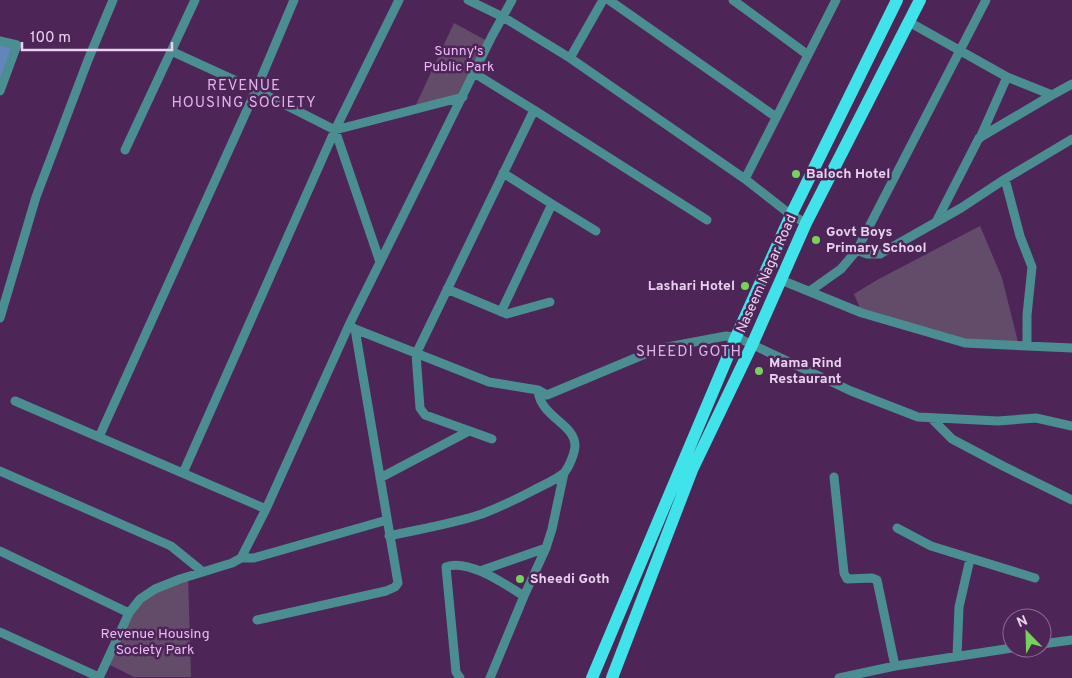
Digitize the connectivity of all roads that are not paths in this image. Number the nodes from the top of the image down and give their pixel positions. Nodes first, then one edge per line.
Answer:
1 (113, 0) edge
2 (195, 0) edge
3 (294, 0) edge
4 (399, 0) edge
5 (468, 0) edge
6 (512, 0) edge
7 (603, 0) edge
8 (609, 0) edge
9 (733, 0) edge
10 (836, 0) edge
11 (897, 0) edge
12 (920, 0) edge
13 (986, 0) edge
14 (743, 3) edge
15 (503, 17) junction
16 (909, 22) junction
17 (0, 41) edge
18 (171, 52) junction
19 (961, 52) junction
20 (808, 55) junction
21 (570, 58) junction
22 (474, 73) junction
23 (1007, 76) junction
24 (1072, 84) edge
25 (256, 90) junction
26 (0, 91) edge
27 (1052, 95) junction
28 (463, 97) junction
29 (534, 110) junction
30 (776, 117) junction
31 (335, 130) junction
32 (979, 138) junction
33 (1072, 139) edge
34 (124, 150) dead end
35 (504, 173) junction
36 (745, 179) junction
37 (1006, 179) junction
38 (552, 204) junction
39 (791, 215) junction
40 (707, 220) dead end
41 (937, 220) junction
42 (806, 223) junction
43 (596, 231) dead end
44 (857, 250) junction
45 (380, 262) junction
46 (781, 280) junction
47 (447, 289) junction
48 (810, 291) junction
49 (550, 302) dead end
50 (501, 312) junction
51 (0, 318) edge
52 (352, 327) junction
53 (736, 337) junction
54 (752, 345) junction
55 (1027, 346) junction
56 (1072, 348) edge
57 (416, 354) junction
58 (538, 390) junction
59 (15, 401) dead end
60 (931, 418) junction
61 (1072, 426) edge
62 (469, 432) junction
63 (99, 437) junction
64 (492, 439) dead end
65 (0, 471) edge
66 (183, 473) junction
67 (564, 473) junction
68 (834, 477) dead end
69 (380, 478) junction
70 (1072, 500) edge
71 (266, 509) junction
72 (387, 520) junction
73 (897, 528) dead end
74 (389, 536) junction
75 (546, 548) junction
76 (0, 551) edge
77 (241, 558) junction
78 (970, 559) junction
79 (480, 570) junction
80 (203, 572) junction
81 (1035, 578) dead end
82 (524, 596) junction
83 (129, 614) junction
84 (257, 620) dead end
85 (0, 632) edge
86 (1072, 640) edge
87 (1052, 643) edge
88 (1002, 649) edge
89 (957, 656) junction
90 (895, 666) junction
91 (99, 677) edge
92 (460, 678) edge
93 (490, 678) edge
94 (592, 678) edge
95 (612, 678) edge
96 (839, 678) edge

1 - 51 street
2 - 18 street
3 - 25 street
4 - 31 street
5 - 15 street
6 - 15 street
7 - 21 street
8 - 30 street
9 - 14 street
10 - 20 street
11 - 39 main road, Naseem Nagar Road
12 - 16 main road, Naseem Nagar Road
13 - 19 street
14 - 20 street
15 - 21 street
15 - 22 street
16 - 19 street
16 - 42 main road, Naseem Nagar Road
17 - 26 street
18 - 25 street
18 - 34 street
19 - 23 street
19 - 44 street
20 - 30 street
21 - 36 street
22 - 28 street
22 - 29 street
23 - 27 street
23 - 32 street
24 - 27 street
25 - 31 street
25 - 63 street
27 - 32 street
28 - 31 street
28 - 45 street
29 - 35 street
29 - 40 street
30 - 36 street
31 - 45 street
31 - 66 street
32 - 41 street
33 - 37 street
35 - 38 street
35 - 47 street
36 - 39 street
37 - 41 street
37 - 55 street
38 - 43 street
38 - 50 street
39 - 42 street
39 - 53 main road, Naseem Nagar Road
41 - 44 street
42 - 46 main road, Naseem Nagar Road
44 - 48 street
45 - 52 street
46 - 48 street
46 - 54 main road, Naseem Nagar Road
47 - 50 street
47 - 57 street
48 - 55 street
49 - 50 street
52 - 57 street
52 - 69 street
52 - 71 street
53 - 54 street
53 - 58 street
53 - 94 main road, Naseem Nagar Road
54 - 60 street
54 - 95 main road, Naseem Nagar Road
55 - 56 street
57 - 58 street
57 - 62 street
58 - 67 street
59 - 63 street
60 - 61 street
60 - 70 street
62 - 64 street
62 - 69 street
63 - 66 street
65 - 80 street
66 - 71 street
67 - 74 street
67 - 75 street
68 - 90 street
69 - 72 street
71 - 77 street
72 - 74 street
72 - 77 street
73 - 78 street
74 - 84 street
75 - 79 street
75 - 82 street
76 - 83 street
77 - 80 street
78 - 81 street
78 - 89 street
79 - 82 street
79 - 92 street
80 - 83 street
82 - 93 street
83 - 91 street
85 - 91 street
86 - 87 street
88 - 89 street
89 - 90 street
90 - 96 street

